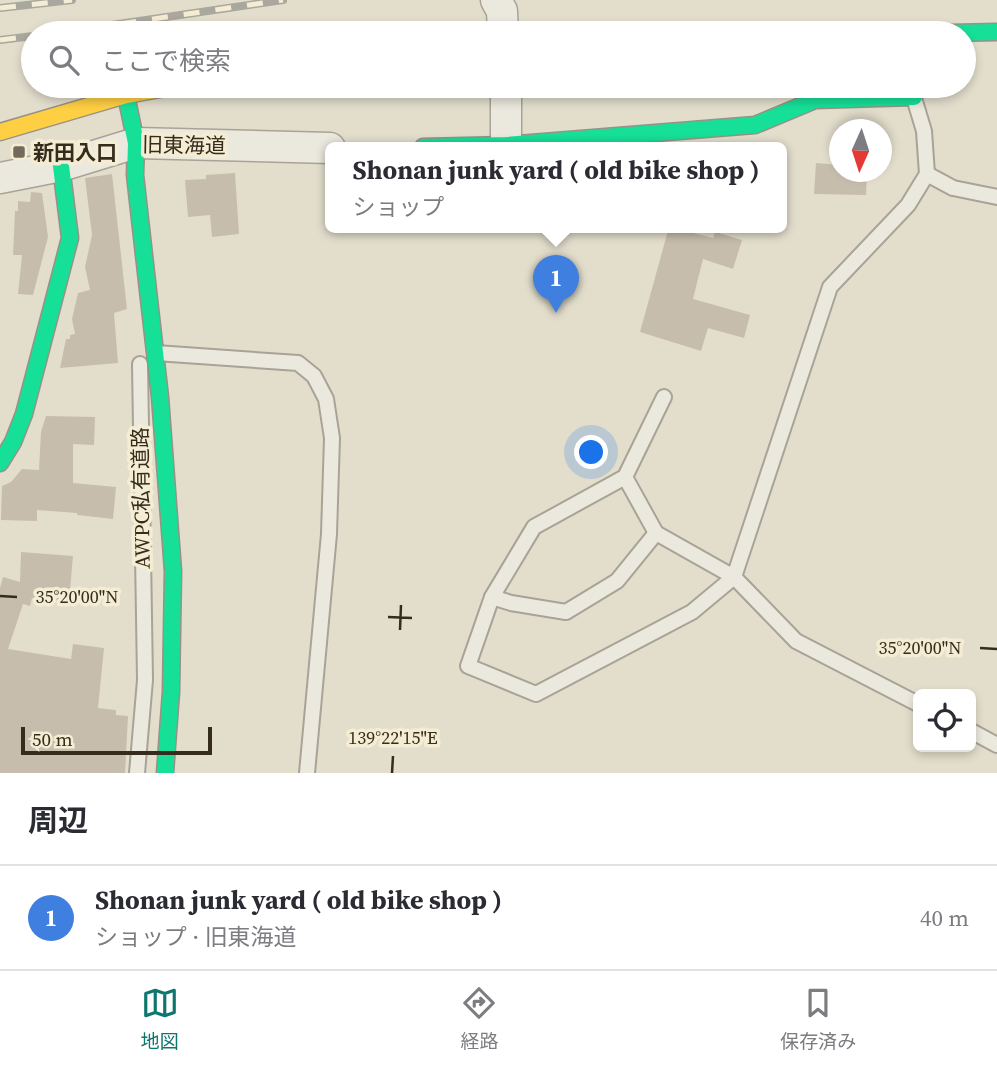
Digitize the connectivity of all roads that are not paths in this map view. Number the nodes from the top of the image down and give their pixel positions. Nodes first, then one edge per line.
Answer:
1 (496, 0) edge
2 (502, 21) edge
3 (976, 32) edge
4 (997, 32) edge
5 (116, 98) edge
6 (127, 98) edge
7 (506, 98) edge
8 (881, 98) edge
9 (914, 98) edge
10 (0, 132) edge
11 (506, 142) edge
12 (543, 142) edge
13 (136, 143) junction
14 (325, 148) edge
15 (61, 166) junction
16 (927, 174) junction
17 (0, 178) edge
18 (997, 197) edge
19 (149, 307) junction
20 (155, 353) junction
21 (664, 397) dead end
22 (4, 447) edge
23 (625, 477) junction
24 (656, 533) junction
25 (734, 577) junction
26 (492, 597) junction
27 (913, 701) edge
28 (976, 734) edge
29 (997, 745) edge
30 (137, 773) edge
31 (165, 773) edge
32 (307, 773) edge

1 - 2 street
3 - 4 main road
5 - 10 main road
6 - 13 main road
7 - 11 street
8 - 12 main road
9 - 16 lane
13 - 14 street, 旧東海道
13 - 15 street, 旧東海道
13 - 19 main road
15 - 17 street, 旧東海道
15 - 22 main road
16 - 18 lane
16 - 25 lane
19 - 20 main road
19 - 30 lane, AWPC私有道路
20 - 31 main road
20 - 32 lane
21 - 23 lane
23 - 24 lane
23 - 26 lane
24 - 25 lane
24 - 26 lane
25 - 26 lane
25 - 27 lane
28 - 29 lane

